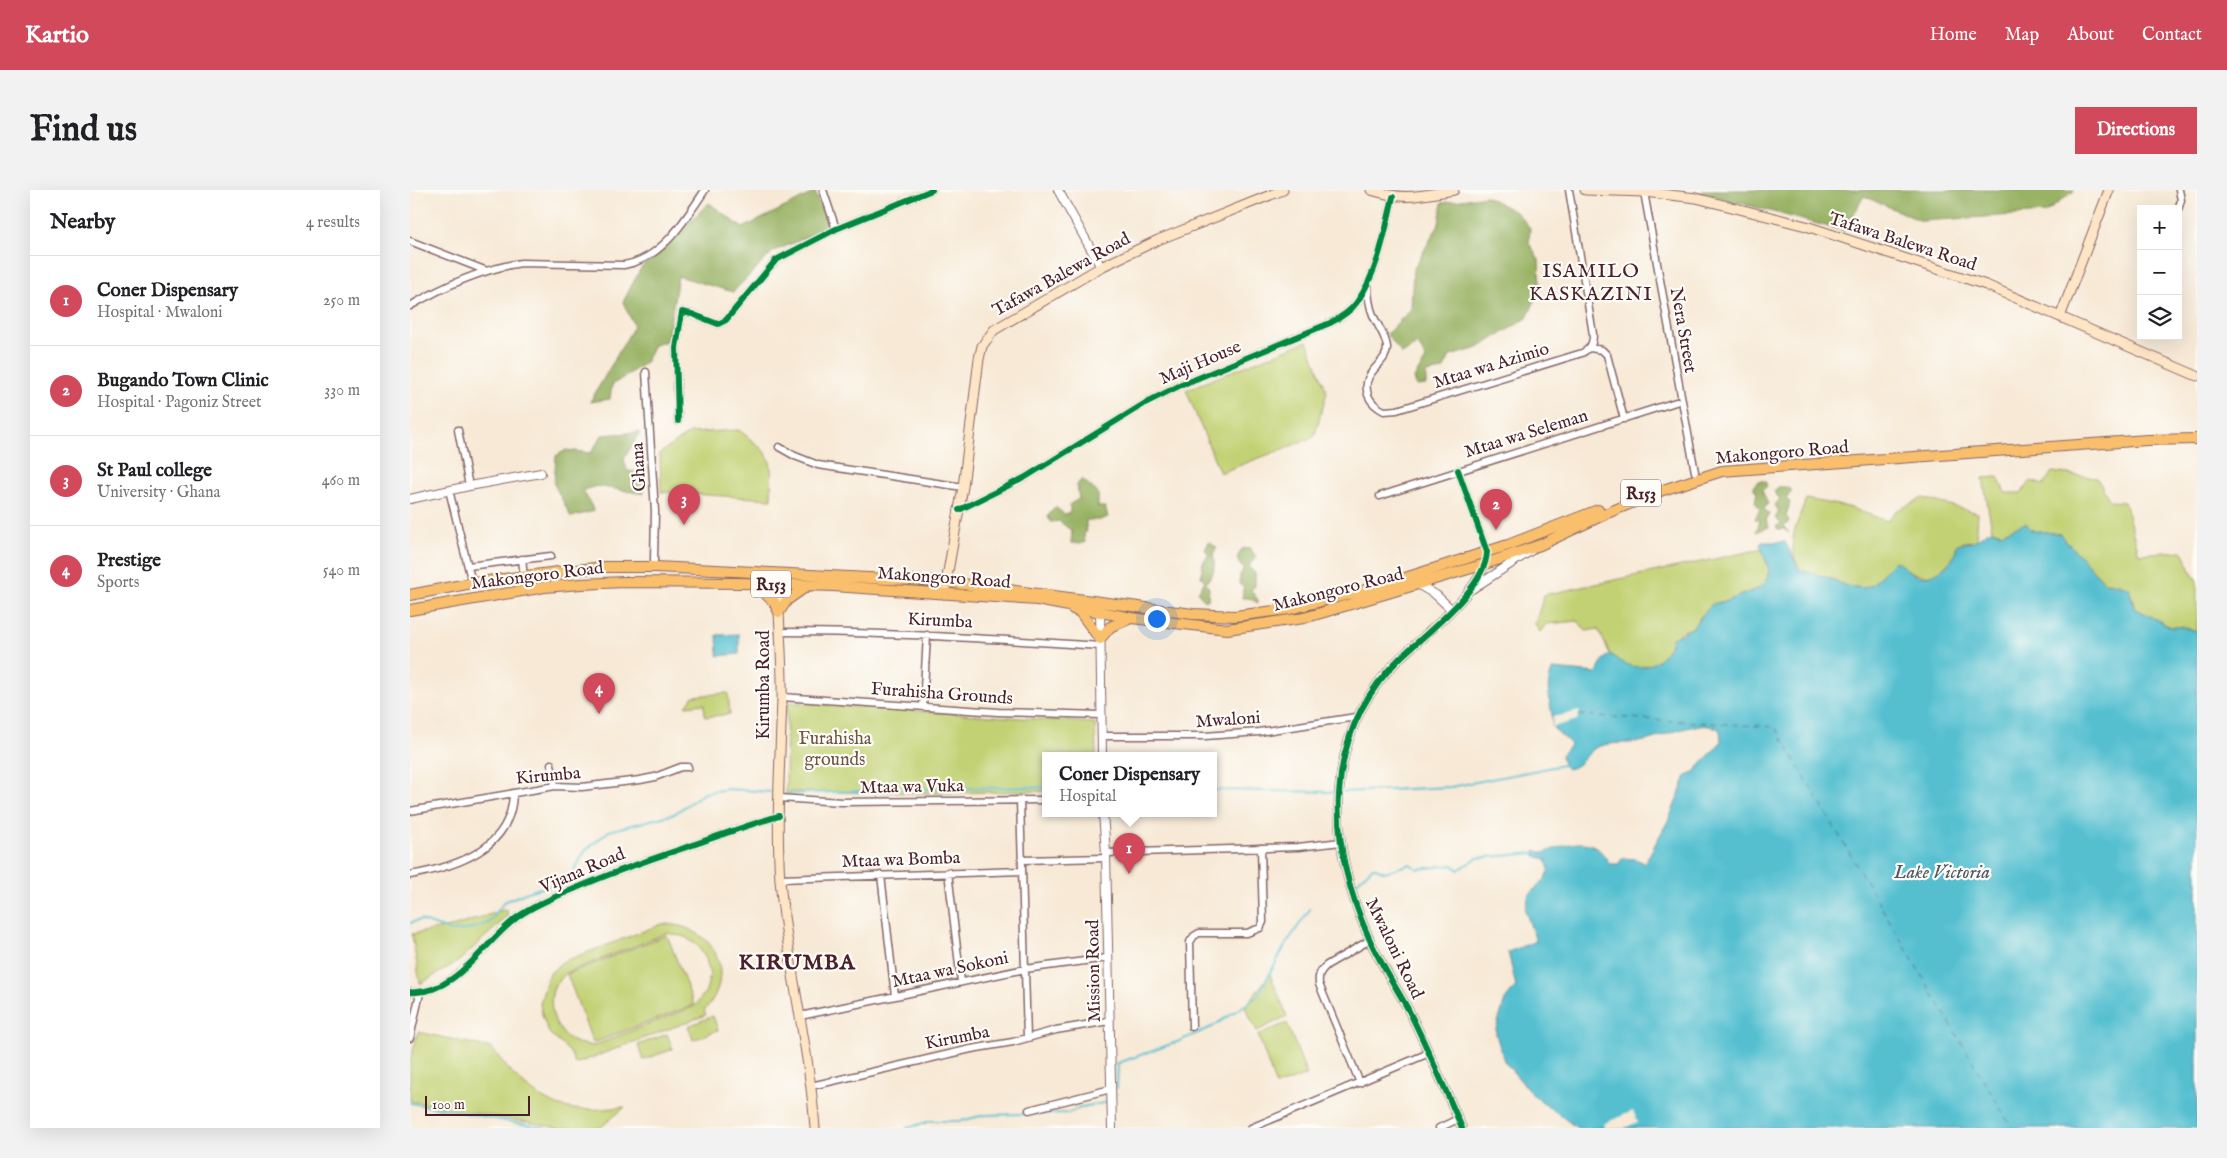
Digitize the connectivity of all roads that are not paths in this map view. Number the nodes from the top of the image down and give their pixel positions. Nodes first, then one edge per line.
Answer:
1 (705, 190) edge
2 (823, 190) edge
3 (932, 190) edge
4 (1058, 190) edge
5 (1283, 190) edge
6 (1371, 190) edge
7 (1454, 190) edge
8 (1569, 190) edge
9 (1585, 190) edge
10 (2108, 190) edge
11 (2179, 190) edge
12 (1644, 192) junction
13 (1695, 194) edge
14 (1393, 197) junction
15 (2179, 205) edge
16 (836, 229) junction
17 (410, 241) edge
18 (1101, 267) junction
19 (487, 271) junction
20 (1368, 283) junction
21 (410, 306) edge
22 (2060, 317) junction
23 (1590, 348) junction
24 (646, 372) dead end
25 (2197, 376) edge
26 (1682, 400) junction
27 (1624, 419) junction
28 (678, 421) dead end
29 (458, 430) dead end
30 (2197, 432) edge
31 (2197, 439) edge
32 (779, 447) dead end
33 (1458, 470) junction
34 (1695, 472) junction
35 (541, 473) dead end
36 (469, 486) junction
37 (963, 487) junction
38 (449, 490) junction
39 (1380, 496) dead end
40 (410, 499) edge
41 (959, 510) junction
42 (1540, 545) junction
43 (1487, 552) junction
44 (552, 556) dead end
45 (522, 559) junction
46 (654, 561) dead end
47 (1485, 564) junction
48 (468, 566) junction
49 (778, 572) junction
50 (524, 577) junction
51 (947, 582) junction
52 (472, 583) junction
53 (755, 584) junction
54 (778, 584) junction
55 (1419, 585) junction
56 (808, 586) junction
57 (1466, 593) junction
58 (944, 594) junction
59 (410, 595) edge
60 (1067, 606) junction
61 (1100, 606) junction
62 (1451, 609) junction
63 (410, 610) edge
64 (779, 612) junction
65 (1132, 618) junction
66 (779, 632) junction
67 (927, 634) junction
68 (1100, 642) junction
69 (782, 697) junction
70 (923, 707) junction
71 (1101, 714) junction
72 (1356, 717) junction
73 (1102, 736) junction
74 (1102, 752) edge
75 (551, 764) dead end
76 (688, 767) dead end
77 (555, 786) junction
78 (513, 793) junction
79 (778, 798) junction
80 (1020, 800) junction
81 (1042, 800) edge
82 (410, 811) edge
83 (779, 816) junction
84 (1103, 817) edge
85 (1341, 842) junction
86 (1261, 848) junction
87 (1106, 855) junction
88 (1022, 860) junction
89 (1022, 871) junction
90 (948, 872) junction
91 (410, 875) edge
92 (881, 875) junction
93 (780, 879) junction
94 (1370, 940) junction
95 (1107, 958) junction
96 (1025, 969) junction
97 (961, 982) junction
98 (410, 992) edge
99 (420, 993) junction
100 (895, 996) junction
101 (800, 1016) junction
102 (1109, 1021) junction
103 (1192, 1028) dead end
104 (410, 1038) edge
105 (1027, 1038) junction
106 (1429, 1053) junction
107 (1360, 1083) junction
108 (810, 1086) junction
109 (1111, 1089) junction
110 (1029, 1110) dead end
111 (1458, 1119) junction
112 (815, 1128) edge
113 (1112, 1128) edge
114 (1251, 1128) edge
115 (1439, 1128) edge
116 (1462, 1128) edge

1 - 19 street
2 - 16 street
3 - 16 street
4 - 18 street
5 - 18 main road, Tafawa Balewa Road
6 - 14 main road
7 - 14 main road
8 - 23 street
9 - 12 main road, Tafawa Balewa Road
10 - 22 main road
11 - 15 street
12 - 13 main road, Tafawa Balewa Road
12 - 26 street, Nera Street
13 - 22 main road, Tafawa Balewa Road
14 - 20 street, Maji House
16 - 28 street
17 - 19 street
18 - 37 main road, Tafawa Balewa Road
19 - 21 street
20 - 23 street, Mtaa wa Azimio
20 - 41 street, Maji House
22 - 25 main road, Tafawa Balewa Road
23 - 27 street
24 - 46 street, Ghana
26 - 27 street, Mtaa wa Seleman
26 - 34 street, Nera Street
27 - 33 street, Mtaa wa Seleman
29 - 36 street
30 - 34 main road, Makongoro Road / R153
31 - 42 main road, Makongoro Road / R153
32 - 37 street
33 - 39 street, Mtaa wa Seleman
33 - 43 street
34 - 43 main road, Makongoro Road / R153
35 - 36 street
36 - 38 street
37 - 41 main road, Tafawa Balewa Road
38 - 40 street
38 - 48 street
41 - 51 main road, Tafawa Balewa Road
42 - 47 main road, Makongoro Road / R153
42 - 57 street
43 - 47 street, Mwaloni Road
43 - 61 main road, Makongoro Road / R153
44 - 45 street
45 - 48 street
45 - 50 street
47 - 55 main road, Makongoro Road / R153
47 - 57 street, Mwaloni Road
48 - 52 street
49 - 50 main road, Makongoro Road / R153
49 - 51 main road, Makongoro Road / R153
49 - 54 main road, Kirumba Road
50 - 52 main road, Makongoro Road / R153
51 - 58 main road, Tafawa Balewa Road
51 - 61 main road, Makongoro Road / R153
52 - 59 main road, Makongoro Road / R153
53 - 54 main road, Makongoro Road / R153
53 - 63 main road, Makongoro Road / R153
53 - 64 main road
54 - 56 main road, Makongoro Road / R153
54 - 64 main road, Kirumba Road
55 - 62 street
55 - 65 main road, Makongoro Road / R153
56 - 58 main road, Makongoro Road / R153
56 - 64 main road
57 - 62 street, Mwaloni Road
58 - 60 main road, Makongoro Road / R153
60 - 61 main road, Makongoro Road / R153
60 - 68 main road
61 - 65 main road, Makongoro Road / R153
61 - 68 street
62 - 72 street, Mwaloni Road
64 - 66 main road, Kirumba Road
65 - 68 main road
66 - 67 street, Kirumba
66 - 69 main road, Kirumba Road
67 - 68 street, Kirumba
67 - 70 street
68 - 71 street
69 - 70 street, Furahisha Grounds
69 - 79 main road, Kirumba Road
70 - 71 street, Furahisha Grounds
71 - 73 street
72 - 73 street, Mwaloni
72 - 85 street, Mwaloni Road
73 - 74 street
75 - 77 street
76 - 77 street, Kirumba
77 - 78 street, Kirumba
78 - 82 street, Kirumba
78 - 91 street
79 - 80 street, Mtaa wa Vuka
79 - 83 main road, Kirumba Road
80 - 81 street, Mtaa wa Vuka
80 - 88 street
83 - 93 main road, Kirumba Road
83 - 99 street, Vijana Road
84 - 87 street, Mission Road
85 - 86 street
85 - 94 street, Mwaloni Road
86 - 87 street
86 - 103 street
87 - 88 street
87 - 95 street, Mission Road
88 - 89 street
89 - 90 street, Mtaa wa Bomba
89 - 96 street
90 - 92 street, Mtaa wa Bomba
90 - 97 street
92 - 93 street, Mtaa wa Bomba
92 - 100 street
93 - 101 main road, Kirumba Road
94 - 106 street, Mwaloni Road
94 - 107 street
95 - 96 street, Mtaa wa Sokoni
95 - 102 street, Mission Road
96 - 97 street, Mtaa wa Sokoni
96 - 105 street
97 - 100 street, Mtaa wa Sokoni
98 - 99 street
99 - 104 street
100 - 101 street, Mtaa wa Sokoni
101 - 108 main road, Kirumba Road
102 - 105 street, Kirumba
102 - 109 street, Mission Road
105 - 108 street, Kirumba
106 - 107 street
106 - 111 street, Mwaloni Road
107 - 114 street
108 - 112 main road, Kirumba Road
109 - 110 street
109 - 113 street, Mission Road
111 - 115 street
111 - 116 street, Mwaloni Road

